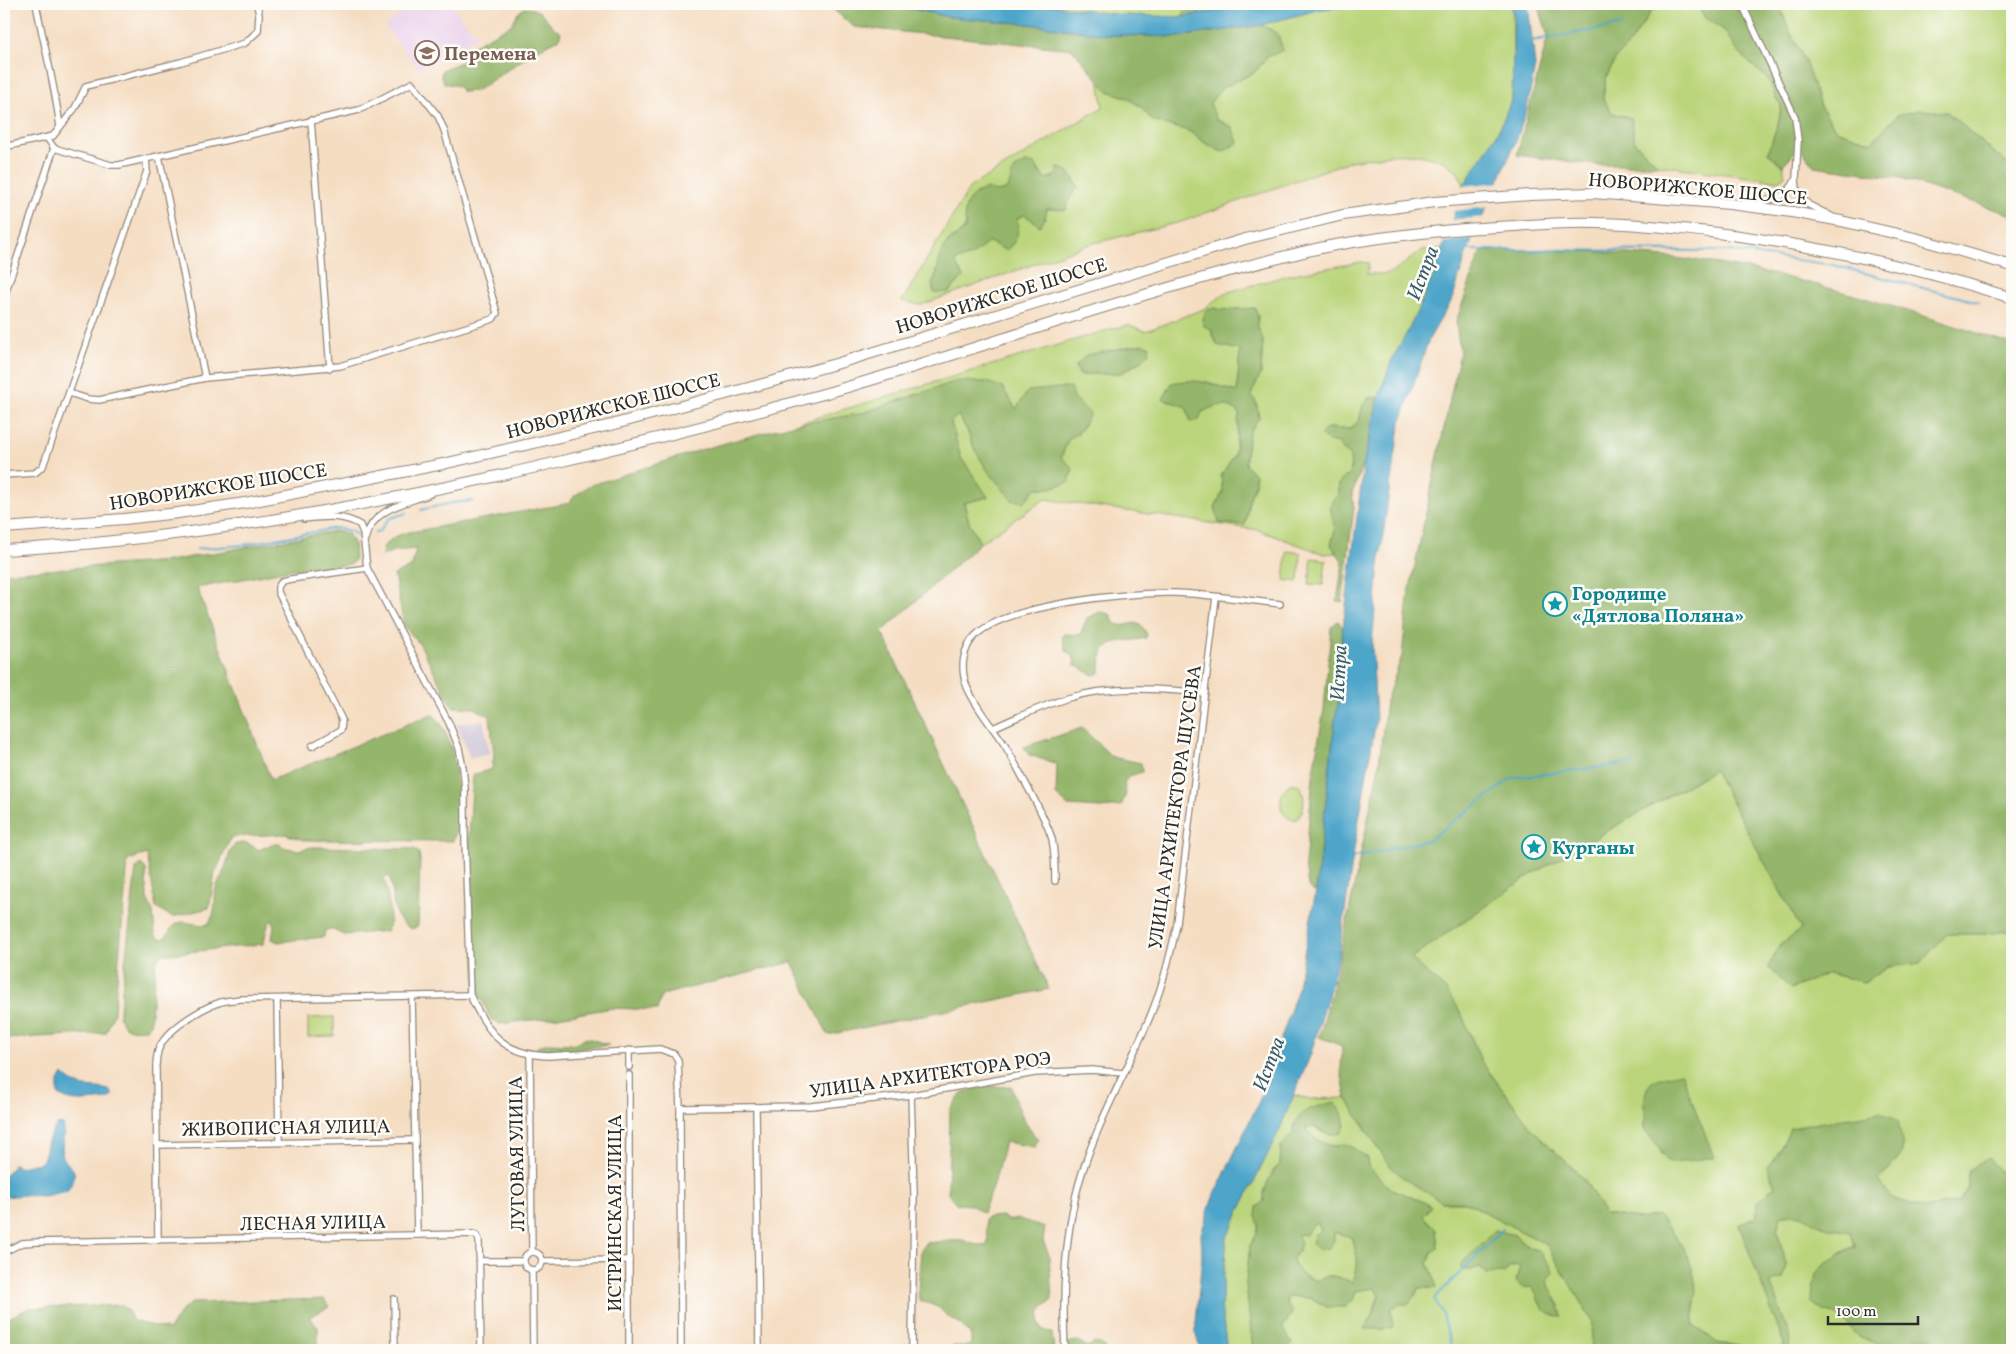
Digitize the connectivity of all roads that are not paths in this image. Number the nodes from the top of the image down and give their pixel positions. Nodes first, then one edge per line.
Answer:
1 (36, 4) edge
2 (257, 4) edge
3 (1742, 4) edge
4 (311, 120) junction
5 (60, 127) junction
6 (47, 138) junction
7 (4, 147) edge
8 (54, 148) junction
9 (159, 156) junction
10 (146, 158) junction
11 (1796, 180) junction
12 (1730, 204) junction
13 (1841, 221) junction
14 (2012, 266) edge
15 (4, 297) edge
16 (2012, 298) edge
17 (330, 368) junction
18 (205, 378) junction
19 (70, 393) junction
20 (4, 475) edge
21 (457, 485) junction
22 (267, 522) junction
23 (4, 528) edge
24 (364, 541) junction
25 (4, 550) edge
26 (367, 568) junction
27 (1216, 597) junction
28 (1280, 604) dead end
29 (1205, 693) junction
30 (993, 728) junction
31 (312, 746) dead end
32 (1054, 880) dead end
33 (470, 995) junction
34 (412, 997) junction
35 (277, 999) junction
36 (629, 1050) junction
37 (530, 1055) junction
38 (629, 1067) dead end
39 (1123, 1073) junction
40 (629, 1075) dead end
41 (911, 1095) junction
42 (756, 1107) junction
43 (680, 1108) junction
44 (415, 1140) junction
45 (279, 1142) junction
46 (157, 1145) junction
47 (417, 1235) junction
48 (158, 1240) junction
49 (4, 1252) edge
50 (532, 1252) junction
51 (629, 1260) junction
52 (480, 1261) junction
53 (523, 1261) junction
54 (542, 1261) junction
55 (532, 1270) junction
56 (394, 1299) dead end
57 (395, 1350) edge
58 (480, 1350) edge
59 (533, 1350) edge
60 (629, 1350) edge
61 (681, 1350) edge
62 (759, 1350) edge
63 (912, 1350) edge
64 (1065, 1350) edge

1 - 5 street
2 - 5 street
3 - 11 street
4 - 9 street
4 - 17 street
4 - 17 street
5 - 6 street
6 - 7 street
6 - 8 street
8 - 10 street
8 - 15 street
9 - 10 street
9 - 18 street
10 - 19 street
11 - 12 street
11 - 13 street
12 - 13 highway, НОВОРИЖСКОЕ ШОССЕ
12 - 23 highway, НОВОРИЖСКОЕ ШОССЕ
13 - 14 highway, НОВОРИЖСКОЕ ШОССЕ
16 - 21 highway
17 - 18 street
18 - 19 street
19 - 20 street
21 - 22 highway
21 - 24 street
22 - 24 street
22 - 25 highway
24 - 26 street
26 - 31 street
26 - 33 street
27 - 28 street
27 - 29 street, УЛИЦА АРХИТЕКТОРА ЩУСЕВА
27 - 30 street
29 - 30 street
29 - 39 street, УЛИЦА АРХИТЕКТОРА ЩУСЕВА
30 - 32 street
33 - 34 street
33 - 37 street
34 - 35 street
34 - 44 street
35 - 45 street
35 - 46 street
36 - 37 street
36 - 38 street
36 - 43 street
37 - 50 street, ЛУГОВАЯ УЛИЦА
39 - 41 street, УЛИЦА АРХИТЕКТОРА РОЭ
39 - 64 street, УЛИЦА АРХИТЕКТОРА ЩУСЕВА
40 - 51 street, ИСТРИНСКАЯ УЛИЦА
41 - 42 street, УЛИЦА АРХИТЕКТОРА РОЭ
41 - 63 street
42 - 43 street, УЛИЦА АРХИТЕКТОРА РОЭ
42 - 62 street
43 - 61 street
44 - 45 street, ЖИВОПИСНАЯ УЛИЦА
44 - 47 street
45 - 46 street, ЖИВОПИСНАЯ УЛИЦА
46 - 48 street
47 - 48 street, ЛЕСНАЯ УЛИЦА
47 - 52 street, ЛЕСНАЯ УЛИЦА
48 - 49 street, ЛЕСНАЯ УЛИЦА
50 - 53 street, ЛУГОВАЯ УЛИЦА
50 - 54 street, ЛУГОВАЯ УЛИЦА
51 - 54 street
51 - 60 street, ИСТРИНСКАЯ УЛИЦА
52 - 53 street
52 - 58 street
53 - 55 street
54 - 55 street
55 - 59 street
56 - 57 street

